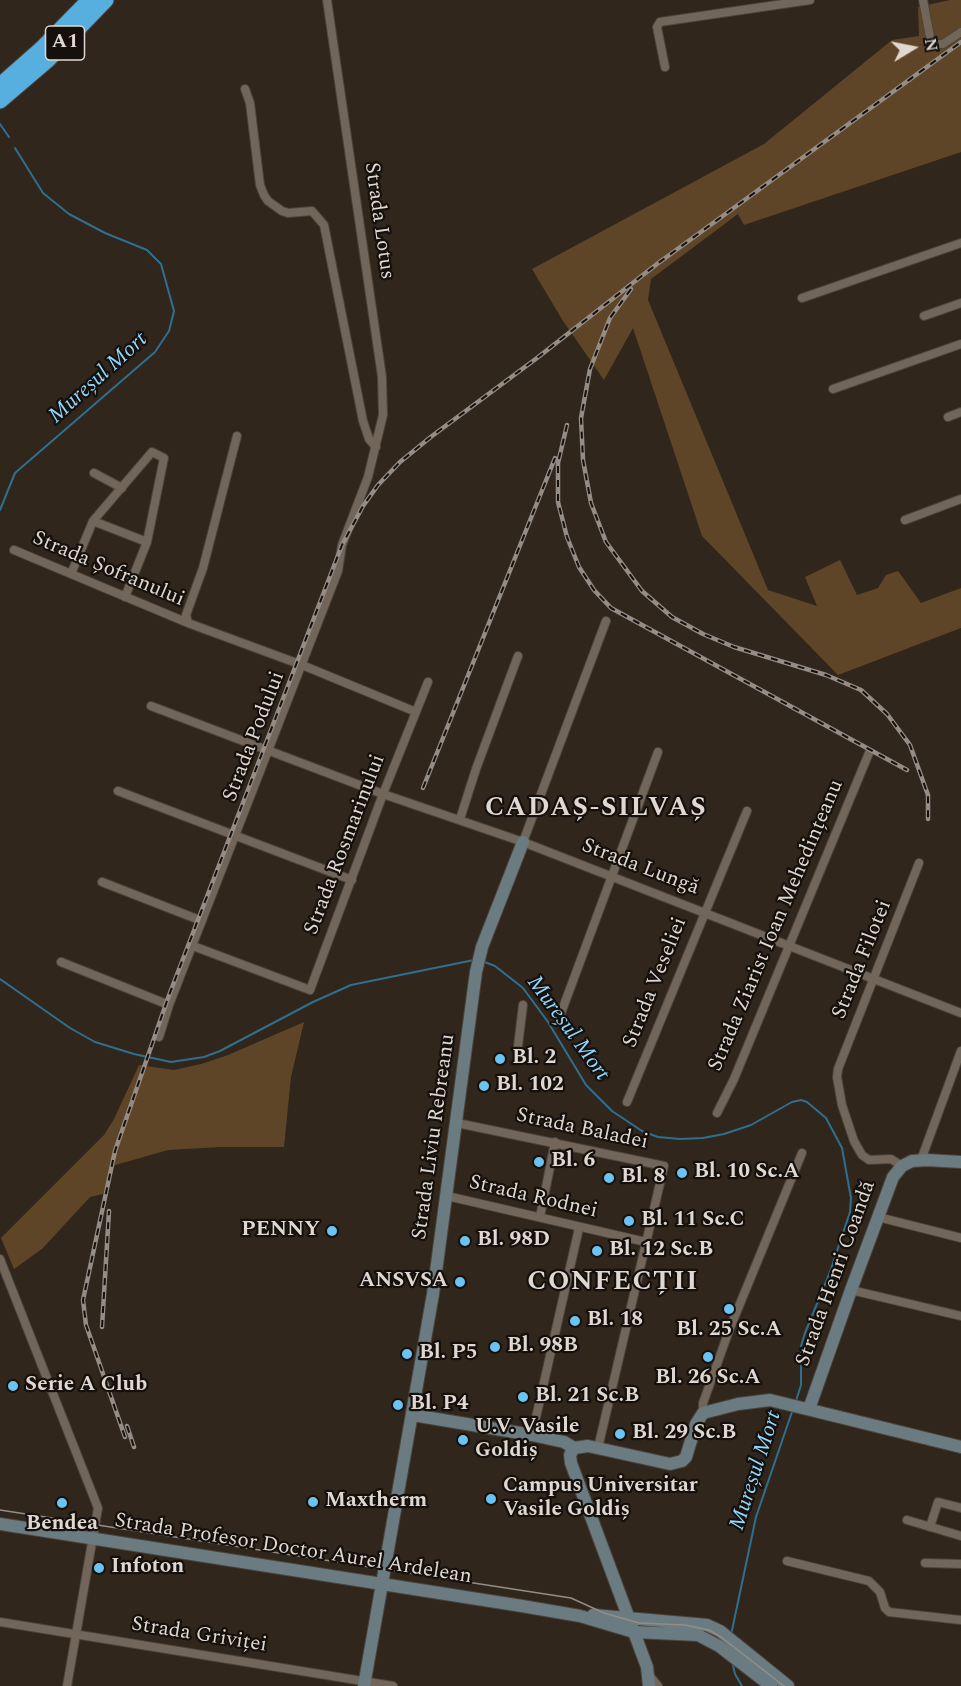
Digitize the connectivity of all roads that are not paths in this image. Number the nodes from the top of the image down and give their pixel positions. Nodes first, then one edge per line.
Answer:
1 (89, 0) edge
2 (106, 0) edge
3 (327, 0) edge
4 (810, 0) edge
5 (923, 0) edge
6 (961, 32) edge
7 (664, 67) dead end
8 (9, 84) edge
9 (245, 89) dead end
10 (0, 101) edge
11 (961, 243) edge
12 (802, 298) dead end
13 (961, 303) edge
14 (924, 316) dead end
15 (961, 344) edge
16 (833, 389) dead end
17 (961, 412) edge
18 (948, 417) dead end
19 (237, 436) dead end
20 (376, 447) junction
21 (94, 473) dead end
22 (122, 488) junction
23 (961, 499) edge
24 (905, 520) dead end
25 (93, 521) junction
26 (147, 542) junction
27 (14, 550) dead end
28 (71, 574) junction
29 (125, 597) junction
30 (606, 621) dead end
31 (188, 622) junction
32 (518, 656) dead end
33 (302, 665) junction
34 (428, 682) dead end
35 (152, 706) dead end
36 (416, 712) junction
37 (269, 750) junction
38 (658, 752) dead end
39 (869, 753) dead end
40 (118, 791) dead end
41 (383, 794) junction
42 (747, 811) dead end
43 (460, 819) junction
44 (236, 835) junction
45 (523, 842) junction
46 (919, 863) dead end
47 (611, 877) junction
48 (351, 880) junction
49 (102, 882) dead end
50 (704, 912) junction
51 (202, 921) junction
52 (193, 946) junction
53 (789, 946) junction
54 (61, 962) dead end
55 (875, 979) junction
56 (169, 1005) junction
57 (523, 1005) dead end
58 (561, 1013) dead end
59 (961, 1013) edge
60 (159, 1037) dead end
61 (518, 1046) dead end
62 (961, 1051) edge
63 (627, 1102) dead end
64 (717, 1113) dead end
65 (457, 1123) junction
66 (555, 1142) junction
67 (802, 1153) dead end
68 (961, 1162) edge
69 (912, 1163) junction
70 (447, 1196) junction
71 (878, 1217) junction
72 (540, 1218) junction
73 (579, 1228) junction
74 (961, 1238) edge
75 (646, 1242) junction
76 (0, 1259) edge
77 (851, 1290) junction
78 (961, 1316) edge
79 (809, 1409) junction
80 (703, 1413) junction
81 (413, 1415) junction
82 (532, 1435) junction
83 (961, 1447) edge
84 (573, 1448) junction
85 (598, 1448) junction
86 (961, 1508) edge
87 (907, 1520) dead end
88 (0, 1524) edge
89 (930, 1527) junction
90 (961, 1536) edge
91 (94, 1539) junction
92 (787, 1561) dead end
93 (925, 1563) dead end
94 (961, 1564) edge
95 (615, 1576) junction
96 (382, 1584) junction
97 (599, 1614) junction
98 (580, 1616) junction
99 (630, 1619) junction
100 (961, 1620) edge
101 (0, 1622) edge
102 (634, 1632) junction
103 (76, 1634) junction
104 (714, 1635) junction
105 (751, 1664) junction
106 (649, 1680) edge
107 (365, 1684) edge
108 (67, 1686) edge
109 (393, 1686) edge
110 (658, 1686) edge
111 (771, 1686) edge
112 (788, 1686) edge

1 - 8 highway, A1
2 - 8 highway, A1
3 - 20 street, Strada Lotus
4 - 7 street
5 - 6 street
8 - 10 highway, A1
9 - 20 street
11 - 12 street
13 - 14 street
15 - 16 street
17 - 18 street
19 - 31 street
20 - 33 street, Strada Podului
21 - 22 street
22 - 25 street
22 - 26 street
23 - 24 street
25 - 26 street
25 - 28 street
26 - 29 street
27 - 28 street, Strada Șofranului
28 - 29 street, Strada Șofranului
29 - 31 street, Strada Șofranului
30 - 45 street
31 - 33 street
32 - 43 street
33 - 36 street
33 - 37 street, Strada Podului
34 - 36 street, Strada Rosmarinului
35 - 37 street, Strada Lungă
36 - 41 street, Strada Rosmarinului
37 - 41 street, Strada Lungă
37 - 44 street, Strada Podului
38 - 47 street
39 - 53 street, Strada Ziarist Ioan Mehedințeanu
40 - 44 street
41 - 43 street, Strada Lungă
41 - 48 street, Strada Rosmarinului
42 - 50 street, Strada Veseliei
43 - 45 street, Strada Lungă
44 - 48 street
44 - 51 street, Strada Podului
45 - 47 street, Strada Lungă
45 - 65 street, Strada Liviu Rebreanu
46 - 55 street, Strada Filotei
47 - 50 street, Strada Lungă
47 - 58 street
48 - 52 street, Strada Rosmarinului
49 - 51 street
50 - 53 street, Strada Lungă
50 - 63 street, Strada Veseliei
51 - 52 street, Strada Podului
52 - 56 street, Strada Podului
53 - 55 street, Strada Lungă
53 - 64 street, Strada Ziarist Ioan Mehedințeanu
54 - 56 street
55 - 59 street, Strada Lungă
55 - 69 street, Strada Filotei
56 - 60 street, Strada Podului
57 - 61 street
62 - 69 street
65 - 66 street, Strada Baladei
65 - 70 street, Strada Liviu Rebreanu
66 - 72 street
66 - 75 street, Strada Baladei
67 - 80 street
68 - 69 street
69 - 71 street, Strada Henri Coandă
70 - 72 street, Strada Rodnei
70 - 81 street, Strada Liviu Rebreanu
71 - 74 street
71 - 77 street, Strada Henri Coandă
72 - 73 street, Strada Rodnei
73 - 75 street, Strada Rodnei
73 - 82 street
75 - 85 street
76 - 91 street
77 - 78 street
77 - 79 street, Strada Henri Coandă
79 - 80 street
79 - 83 street
80 - 85 street
81 - 82 street
81 - 96 street, Strada Liviu Rebreanu
82 - 84 street
84 - 85 street
84 - 95 street
86 - 89 street
87 - 89 street
88 - 91 street, Strada Profesor Doctor Aurel Ardelean
89 - 90 street
91 - 96 street, Strada Profesor Doctor Aurel Ardelean
91 - 103 street
92 - 100 street
93 - 94 street
95 - 97 street
95 - 99 street
96 - 98 street, Strada Profesor Doctor Aurel Ardelean
96 - 107 street, Strada Liviu Rebreanu
97 - 98 street, Strada Profesor Doctor Aurel Ardelean
97 - 99 street, Strada Profesor Doctor Aurel Ardelean
98 - 102 street, Strada Profesor Doctor Aurel Ardelean
99 - 102 street
99 - 104 street, Strada Profesor Doctor Aurel Ardelean
101 - 103 street, Strada Griviței
102 - 104 street, Strada Profesor Doctor Aurel Ardelean
102 - 106 street
103 - 107 street, Strada Griviței
103 - 108 street
104 - 105 street
105 - 111 street
105 - 112 street
106 - 110 street
107 - 109 street, Strada Griviței

